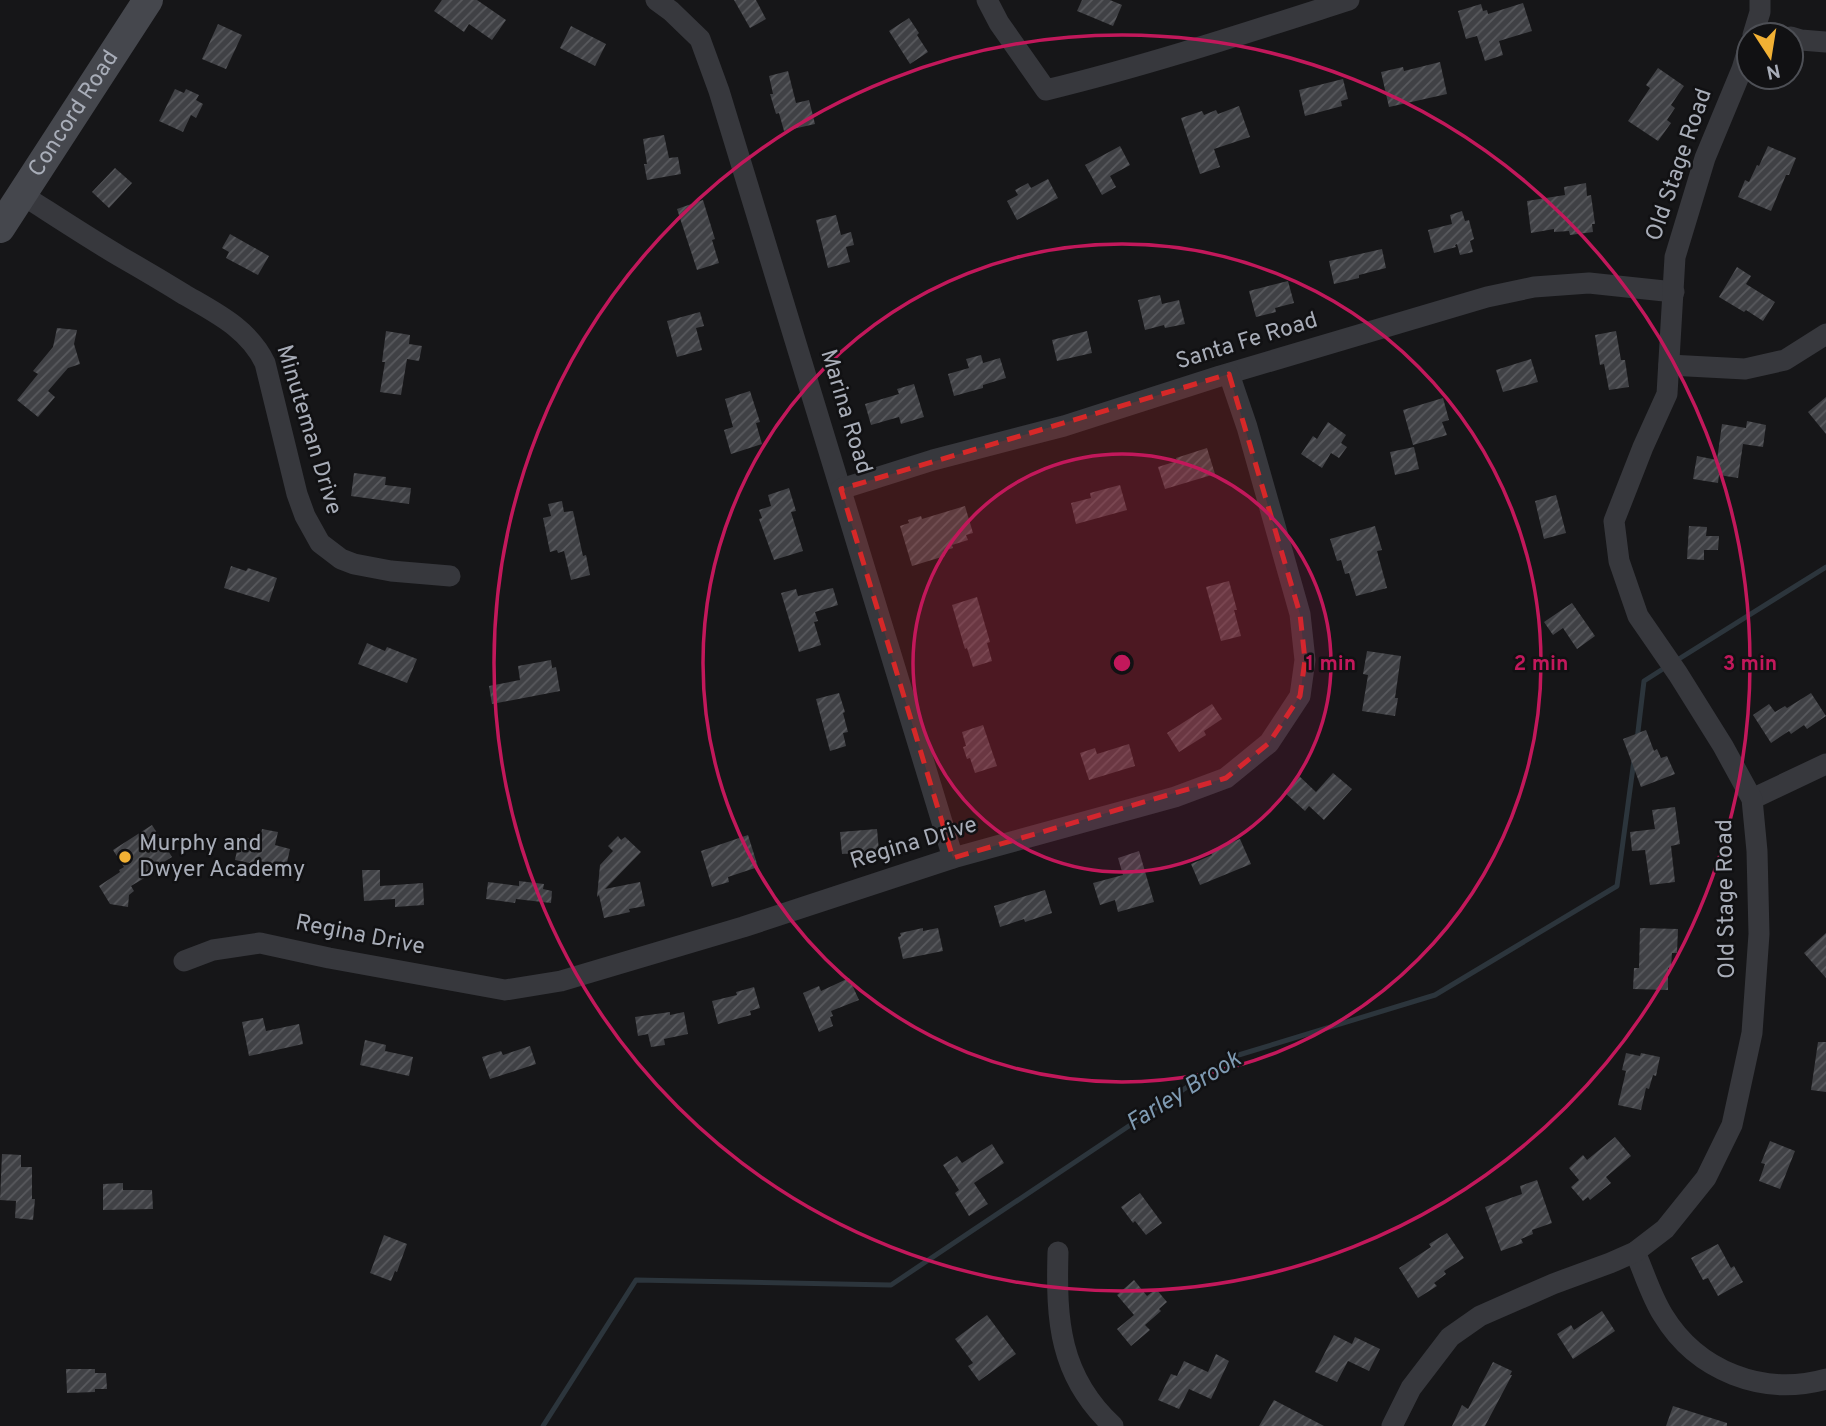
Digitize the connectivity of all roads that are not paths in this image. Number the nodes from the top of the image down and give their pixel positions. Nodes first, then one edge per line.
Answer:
1 (148, 0) edge
2 (656, 0) edge
3 (987, 0) edge
4 (1349, 0) edge
5 (1760, 0) edge
6 (1757, 21) edge
7 (1805, 39) edge
8 (1826, 42) edge
9 (1735, 85) edge
10 (21, 194) junction
11 (0, 228) edge
12 (1674, 292) junction
13 (1826, 334) edge
14 (1669, 365) junction
15 (1229, 374) junction
16 (841, 489) junction
17 (450, 576) dead end
18 (1826, 764) edge
19 (1752, 799) junction
20 (953, 858) junction
21 (184, 961) dead end
22 (1058, 1252) dead end
23 (1635, 1252) junction
24 (1826, 1379) edge
25 (1113, 1426) edge
26 (1392, 1426) edge

1 - 10 main road, Concord Road
2 - 16 street, Marina Road
3 - 4 street
5 - 6 street, Old Stage Road
7 - 8 street
9 - 12 street, Old Stage Road
10 - 11 main road, Concord Road
10 - 17 street, Minuteman Drive
12 - 14 street, Old Stage Road
12 - 15 street, Santa Fe Road
13 - 14 street
14 - 19 street, Old Stage Road
15 - 16 street, Santa Fe Road
15 - 20 street, Regina Drive
16 - 20 street, Marina Road
18 - 19 street
19 - 23 street, Old Stage Road
20 - 21 street, Regina Drive
22 - 25 street
23 - 24 street
23 - 26 street, Old Stage Road

